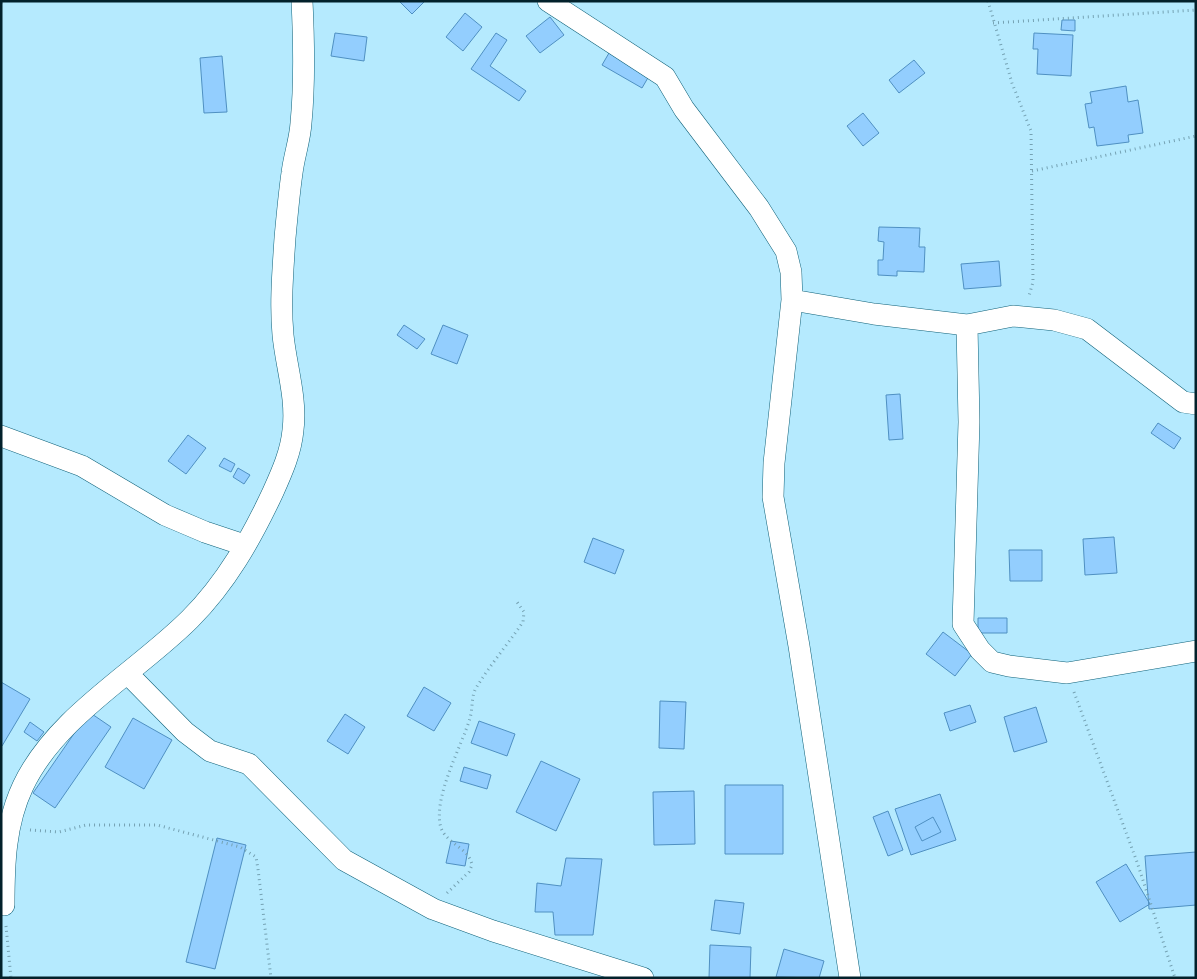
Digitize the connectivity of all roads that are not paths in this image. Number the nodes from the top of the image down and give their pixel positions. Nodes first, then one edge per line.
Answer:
1 (302, 1) edge
2 (548, 1) edge
3 (792, 300) junction
4 (967, 325) junction
5 (1196, 404) edge
6 (1, 436) edge
7 (244, 545) junction
8 (1196, 651) edge
9 (128, 674) junction
10 (4, 905) road end
11 (643, 978) edge
12 (850, 978) edge

1 - 7 street
2 - 3 street
3 - 4 street
3 - 12 street
4 - 5 street
4 - 8 street
6 - 7 street
7 - 9 street
9 - 10 street
9 - 11 street

